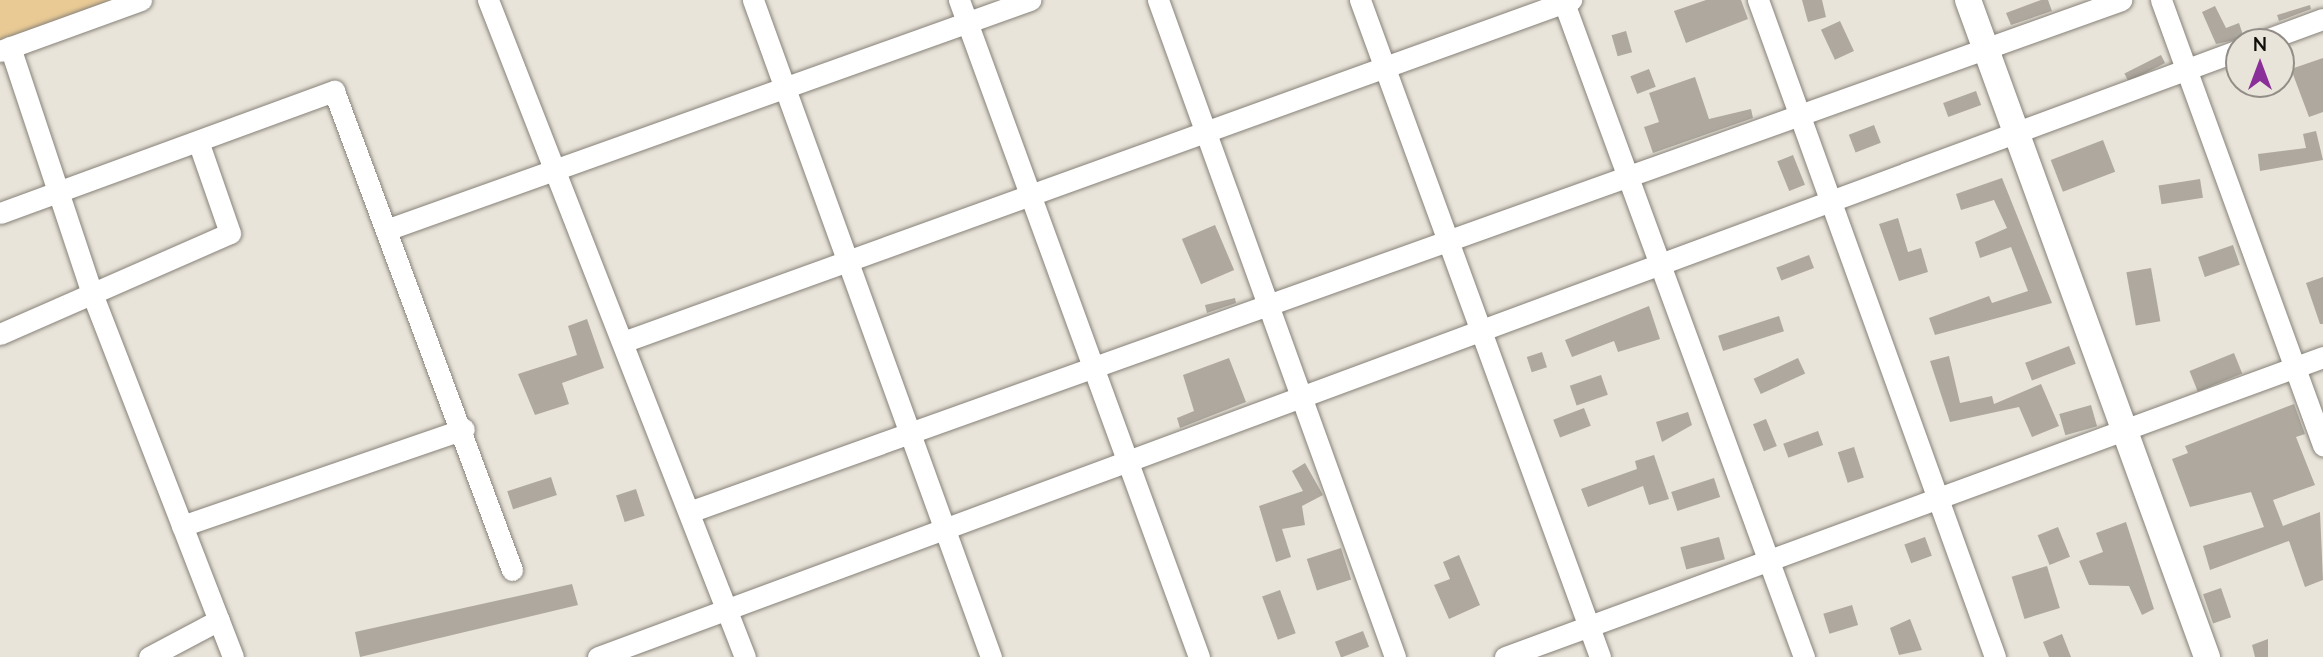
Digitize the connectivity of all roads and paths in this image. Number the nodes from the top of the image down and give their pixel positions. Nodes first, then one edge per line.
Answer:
1 (141, 0) edge
2 (488, 0) edge
3 (753, 0) edge
4 (960, 0) edge
5 (1030, 0) edge
6 (1158, 0) edge
7 (1360, 0) edge
8 (1758, 0) edge
9 (1968, 0) edge
10 (2121, 0) edge
11 (2161, 0) edge
12 (1566, 1) edge
13 (2323, 19) edge
14 (968, 22) junction
15 (2295, 29) edge
16 (1986, 48) junction
17 (5, 49) edge
18 (2225, 55) edge
19 (1384, 67) junction
20 (2187, 69) junction
21 (784, 89) junction
22 (1800, 115) junction
23 (1205, 132) junction
24 (2017, 132) junction
25 (199, 144) junction
26 (558, 171) junction
27 (1628, 176) junction
28 (58, 193) junction
29 (1031, 195) junction
30 (1830, 201) junction
31 (0, 214) edge
32 (389, 229) junction
33 (1448, 241) junction
34 (847, 261) junction
35 (1660, 264) junction
36 (93, 296) junction
37 (1268, 305) junction
38 (1480, 330) junction
39 (0, 334) edge
40 (624, 342) junction
41 (2323, 357) edge
42 (2295, 367) junction
43 (1094, 368) junction
44 (1301, 397) junction
45 (464, 429) junction
46 (2124, 430) junction
47 (914, 432) junction
48 (2323, 445) edge
49 (1128, 461) junction
50 (1938, 498) junction
51 (689, 512) junction
52 (183, 526) junction
53 (946, 528) junction
54 (1768, 560) junction
55 (512, 570) dead end
56 (726, 609) junction
57 (219, 620) junction
58 (1589, 626) junction
59 (149, 657) edge
60 (233, 657) edge
61 (598, 657) edge
62 (745, 657) edge
63 (991, 657) edge
64 (1199, 657) edge
65 (1395, 657) edge
66 (1504, 657) edge
67 (1600, 657) edge
68 (1804, 657) edge
69 (1995, 657) edge
70 (2207, 657) edge

1 - 17 street
2 - 26 street
3 - 21 street
4 - 14 street
5 - 14 street
6 - 23 street
7 - 19 street
8 - 22 street
9 - 16 street
10 - 16 street
11 - 20 street
12 - 19 street
12 - 27 street
13 - 15 street
14 - 21 street
14 - 29 street
16 - 22 street
16 - 24 street
17 - 28 street
18 - 20 street
19 - 23 street
19 - 33 street
20 - 24 street
20 - 42 street
21 - 26 street
21 - 34 street
22 - 27 street
22 - 30 street
23 - 29 street
23 - 37 street
24 - 30 street
24 - 46 street
25 - 28 street
25 - 32 street
25 - 36 street
26 - 32 street
26 - 40 street
27 - 33 street
27 - 35 street
28 - 31 street
28 - 36 street
29 - 34 street
29 - 43 street
30 - 35 street
30 - 50 street
32 - 45 street
33 - 37 street
33 - 38 street
34 - 40 street
34 - 47 street
35 - 38 street
35 - 54 street
36 - 39 street
36 - 52 street
37 - 43 street
37 - 44 street
38 - 44 street
38 - 58 street
40 - 51 street
41 - 42 street
42 - 46 street
42 - 48 street
43 - 47 street
43 - 49 street
44 - 49 street
44 - 65 street
45 - 52 street
45 - 55 street
46 - 50 street
46 - 70 street
47 - 51 street
47 - 53 street
49 - 53 street
49 - 64 street
50 - 54 street
50 - 69 street
51 - 56 street
52 - 57 street
53 - 56 street
53 - 63 street
54 - 58 street
54 - 68 street
56 - 61 street
56 - 62 street
57 - 59 street
57 - 60 street
58 - 66 street
58 - 67 street

